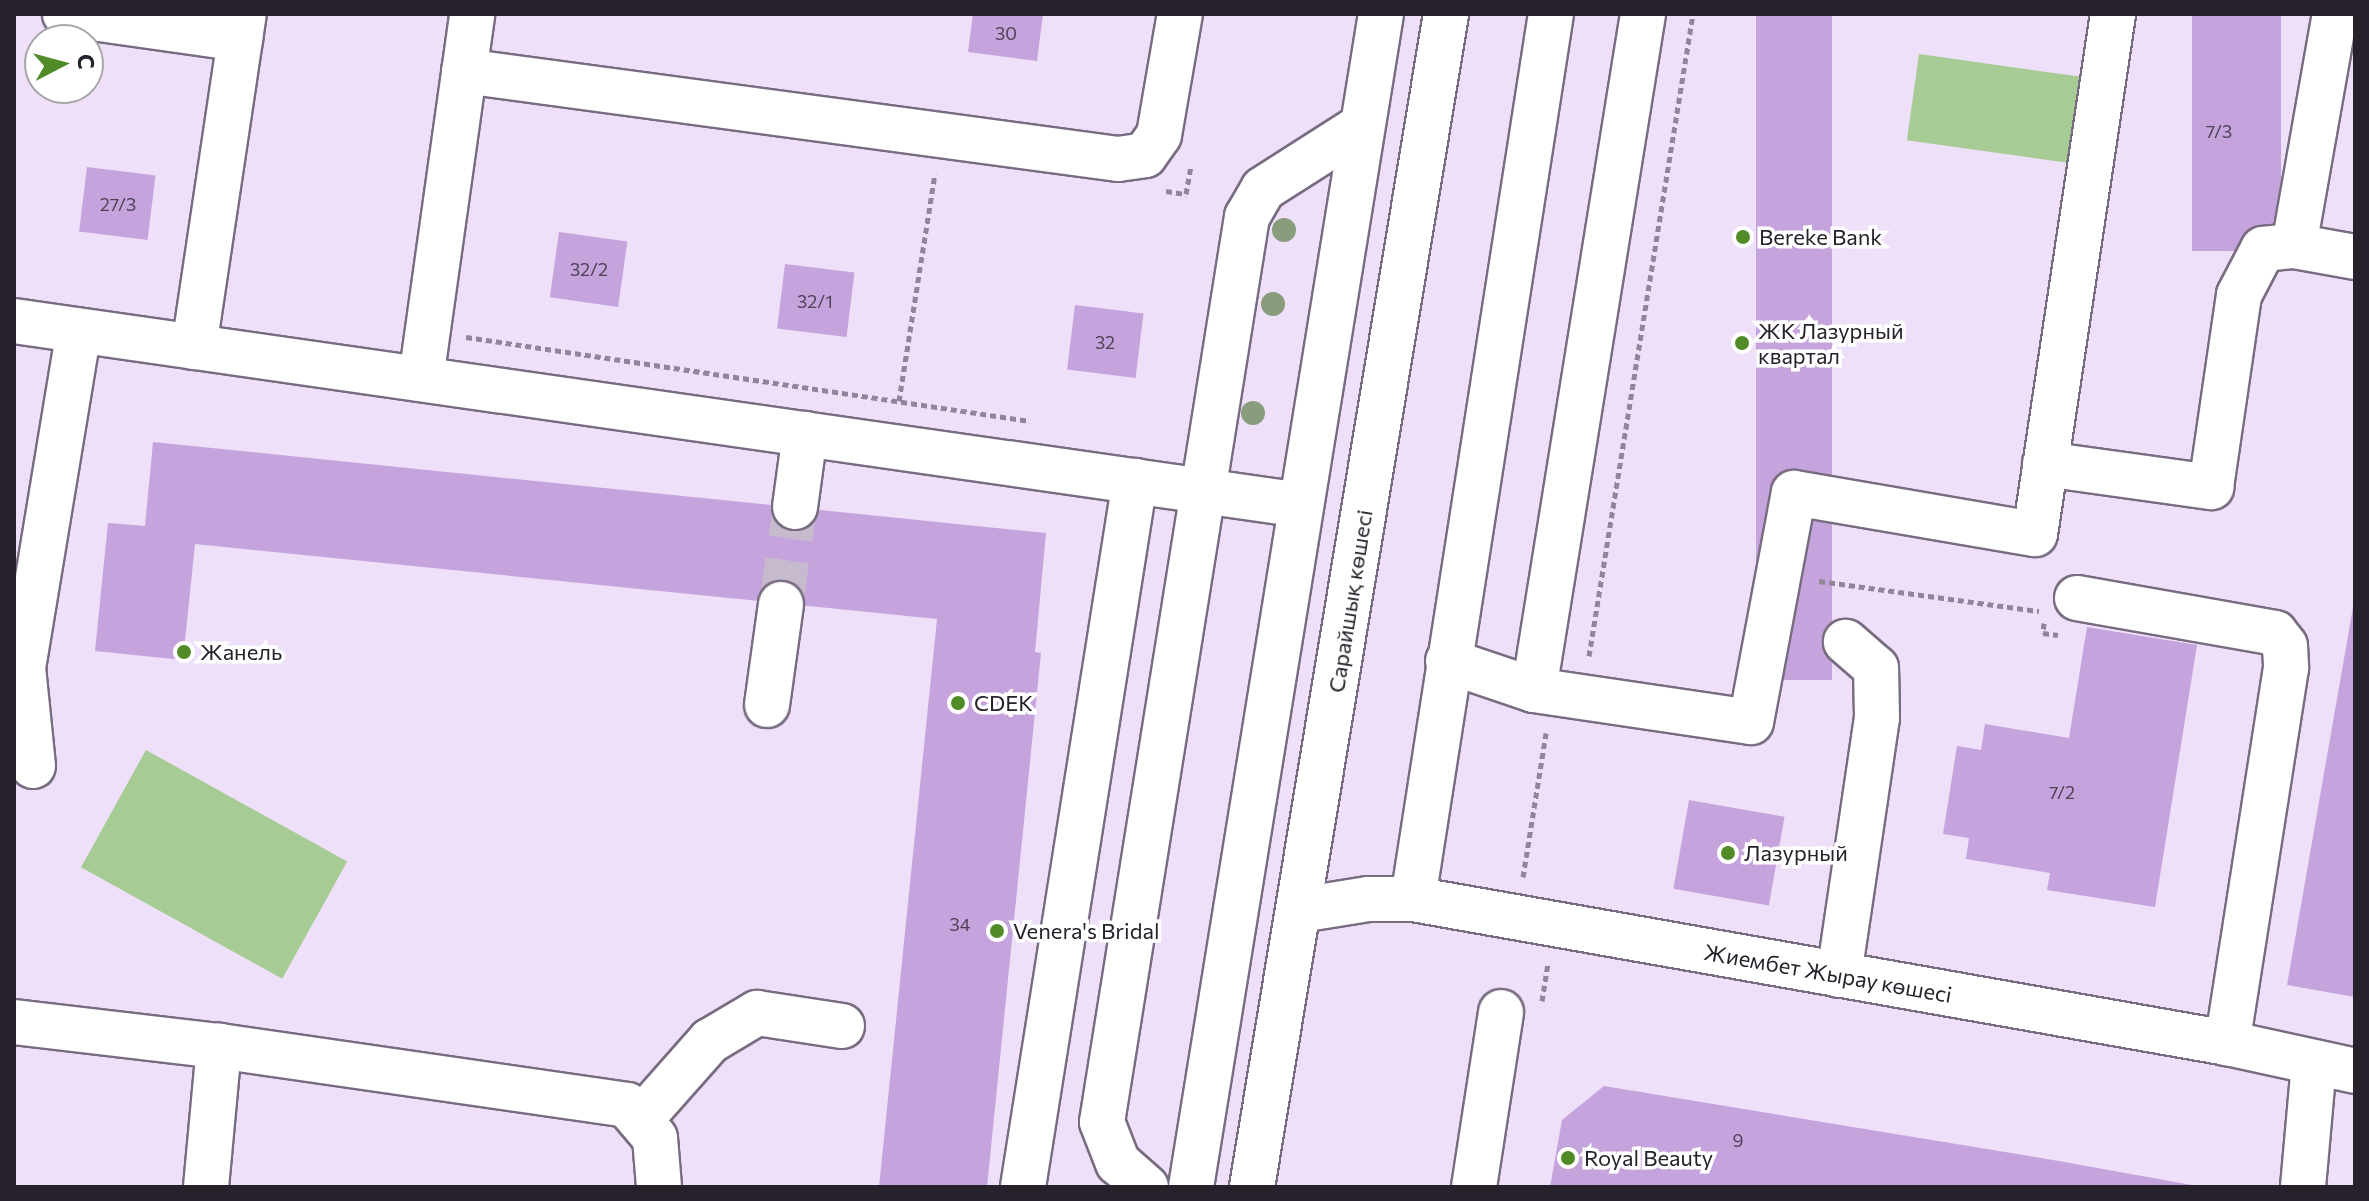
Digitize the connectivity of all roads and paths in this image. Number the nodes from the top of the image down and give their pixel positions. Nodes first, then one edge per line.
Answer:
1 (65, 14) edge
2 (472, 14) edge
3 (1180, 14) edge
4 (1381, 14) edge
5 (1446, 14) edge
6 (1551, 14) edge
7 (1643, 14) edge
8 (1693, 14) edge
9 (2113, 14) edge
10 (2335, 14) edge
11 (242, 26) edge
12 (2341, 62) edge
13 (464, 71) junction
14 (1362, 126) junction
15 (1194, 149) dead end
16 (937, 164) dead end
17 (1156, 190) dead end
18 (2294, 246) junction
19 (2355, 257) edge
20 (14, 321) edge
21 (79, 331) junction
22 (428, 332) junction
23 (194, 347) junction
24 (421, 379) junction
25 (899, 401) junction
26 (1038, 422) dead end
27 (805, 434) junction
28 (892, 447) junction
29 (2045, 464) junction
30 (1135, 481) junction
31 (1205, 491) junction
32 (1301, 505) junction
33 (795, 507) tunnel mouth
34 (1783, 576) junction
35 (2077, 598) joint
36 (781, 604) tunnel mouth
37 (1846, 642) dead end
38 (1448, 661) junction
39 (1557, 693) junction
40 (767, 705) dead end
41 (33, 766) dead end
42 (1522, 885) dead end
43 (1413, 899) junction
44 (1300, 910) junction
45 (1839, 975) junction
46 (1501, 1012) dead end
47 (14, 1022) edge
48 (842, 1026) dead end
49 (2227, 1043) junction
50 (219, 1046) junction
51 (2334, 1067) edge
52 (640, 1120) junction
53 (206, 1187) edge
54 (659, 1187) edge
55 (1023, 1187) edge
56 (1146, 1187) edge
57 (1191, 1187) edge
58 (1252, 1187) edge
59 (1474, 1187) edge
60 (2303, 1187) edge

1 - 11 street
2 - 13 street
3 - 13 street
4 - 14 street
5 - 44 street, Сарайшық көшесі
6 - 38 street
7 - 39 street
8 - 39 path
9 - 29 street
10 - 12 street
11 - 23 street
12 - 18 street
13 - 22 street
14 - 31 street
14 - 32 street
15 - 17 path
16 - 25 path
18 - 19 street
18 - 29 street
20 - 21 street
21 - 23 street
21 - 41 street
22 - 24 street
22 - 25 path
23 - 24 street
24 - 27 street
25 - 26 path
25 - 28 path
27 - 28 street
27 - 33 street
28 - 30 street
29 - 34 street
30 - 31 street
30 - 55 street
31 - 32 street
31 - 56 street
32 - 57 street
34 - 35 path
34 - 39 street
35 - 49 street
36 - 40 street
37 - 45 street
38 - 39 street
38 - 43 street
39 - 42 path
43 - 44 street, Жиембет Жырау көшесі
43 - 45 street, Жиембет Жырау көшесі
44 - 58 street, Сарайшық көшесі
45 - 49 street, Жиембет Жырау көшесі
46 - 59 street
47 - 50 street
48 - 52 street
49 - 51 street, Жиембет Жырау көшесі
50 - 52 street
50 - 53 street
51 - 60 street
52 - 54 street

